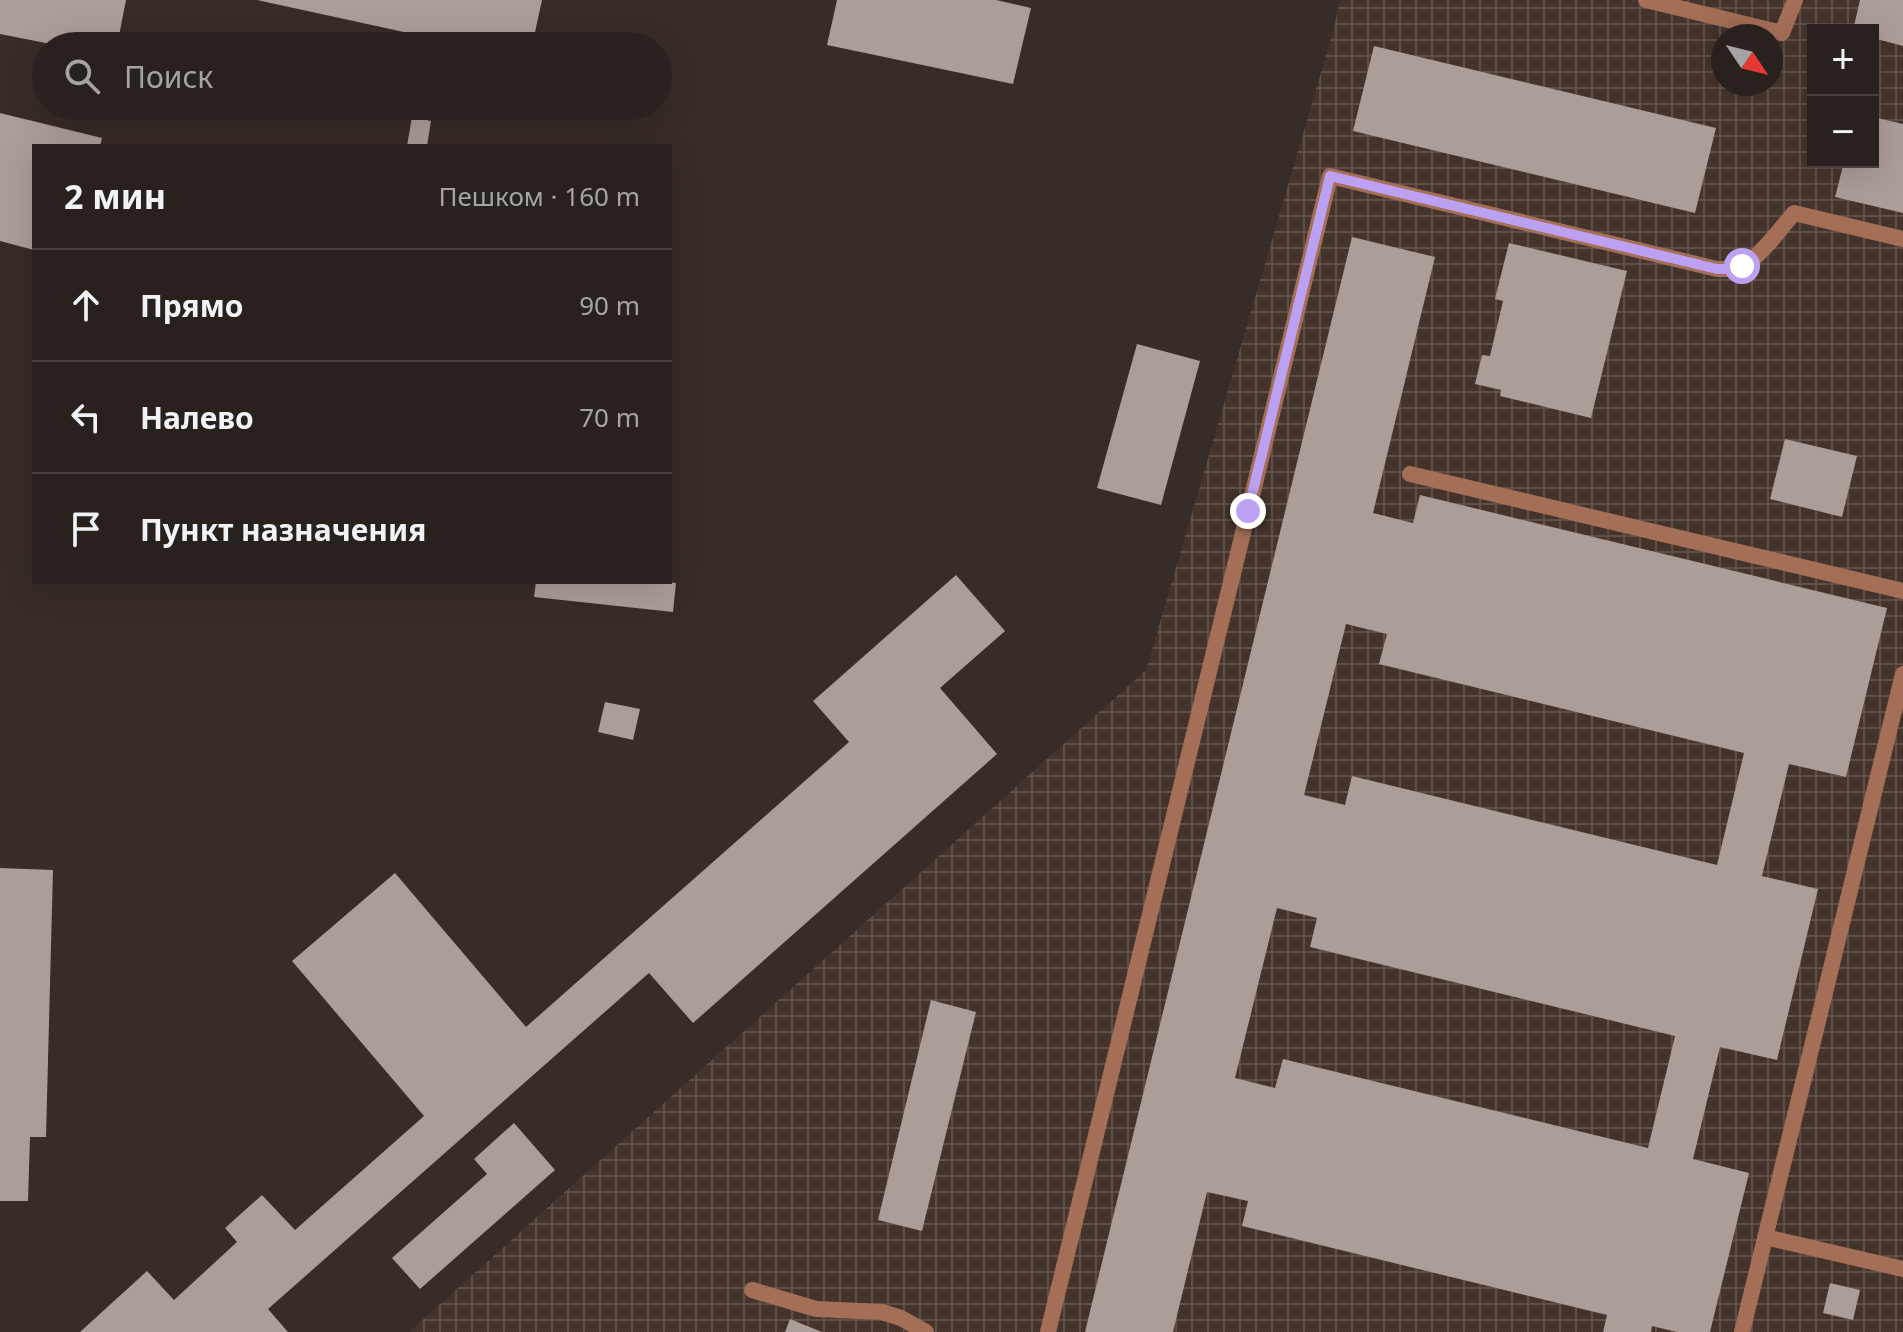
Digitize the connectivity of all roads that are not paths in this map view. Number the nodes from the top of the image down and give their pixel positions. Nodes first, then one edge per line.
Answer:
1 (1646, 0) edge
2 (1795, 0) edge
3 (1903, 239) edge
4 (1410, 474) dead end
5 (1903, 591) edge
6 (1903, 674) edge
7 (1765, 1237) junction
8 (1903, 1269) edge
9 (752, 1290) dead end
10 (926, 1332) edge
11 (1048, 1332) edge
12 (1742, 1332) edge

1 - 2 lane
3 - 11 lane
4 - 5 lane
6 - 7 lane
7 - 8 lane
7 - 12 lane
9 - 10 lane

